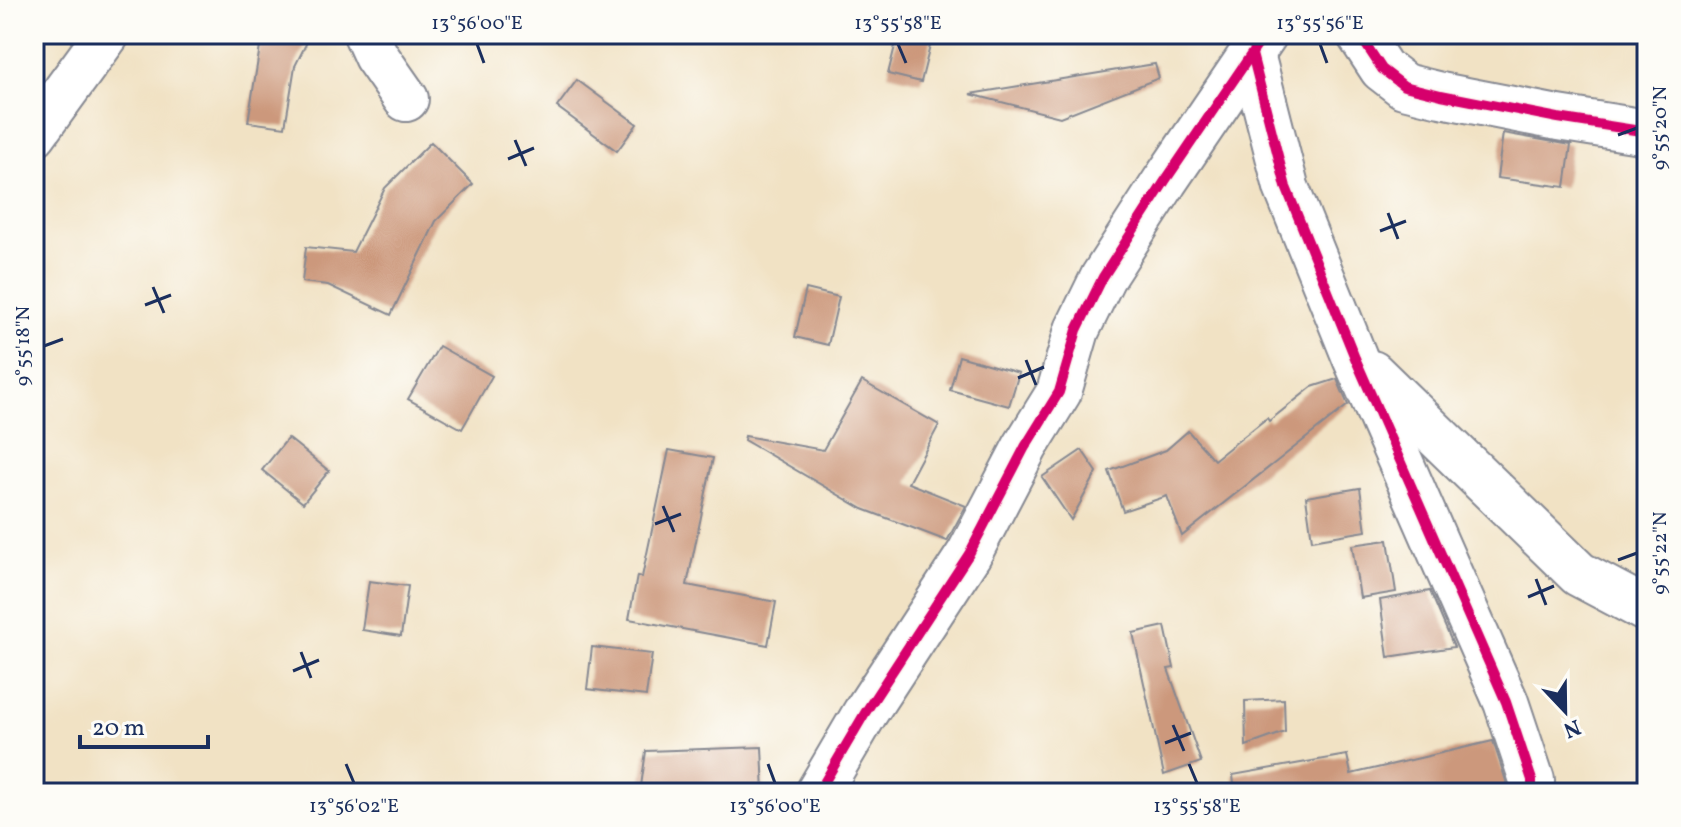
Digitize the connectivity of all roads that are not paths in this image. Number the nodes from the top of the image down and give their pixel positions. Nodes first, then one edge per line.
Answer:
1 (107, 34) edge
2 (366, 34) edge
3 (1359, 34) edge
4 (1258, 44) edge
5 (406, 99) dead end
6 (1647, 132) edge
7 (34, 134) edge
8 (1355, 358) junction
9 (1647, 610) edge
10 (818, 793) edge
11 (1532, 793) edge

1 - 7 street
2 - 5 street
3 - 6 street
4 - 8 street
4 - 10 street
8 - 9 street
8 - 11 street

